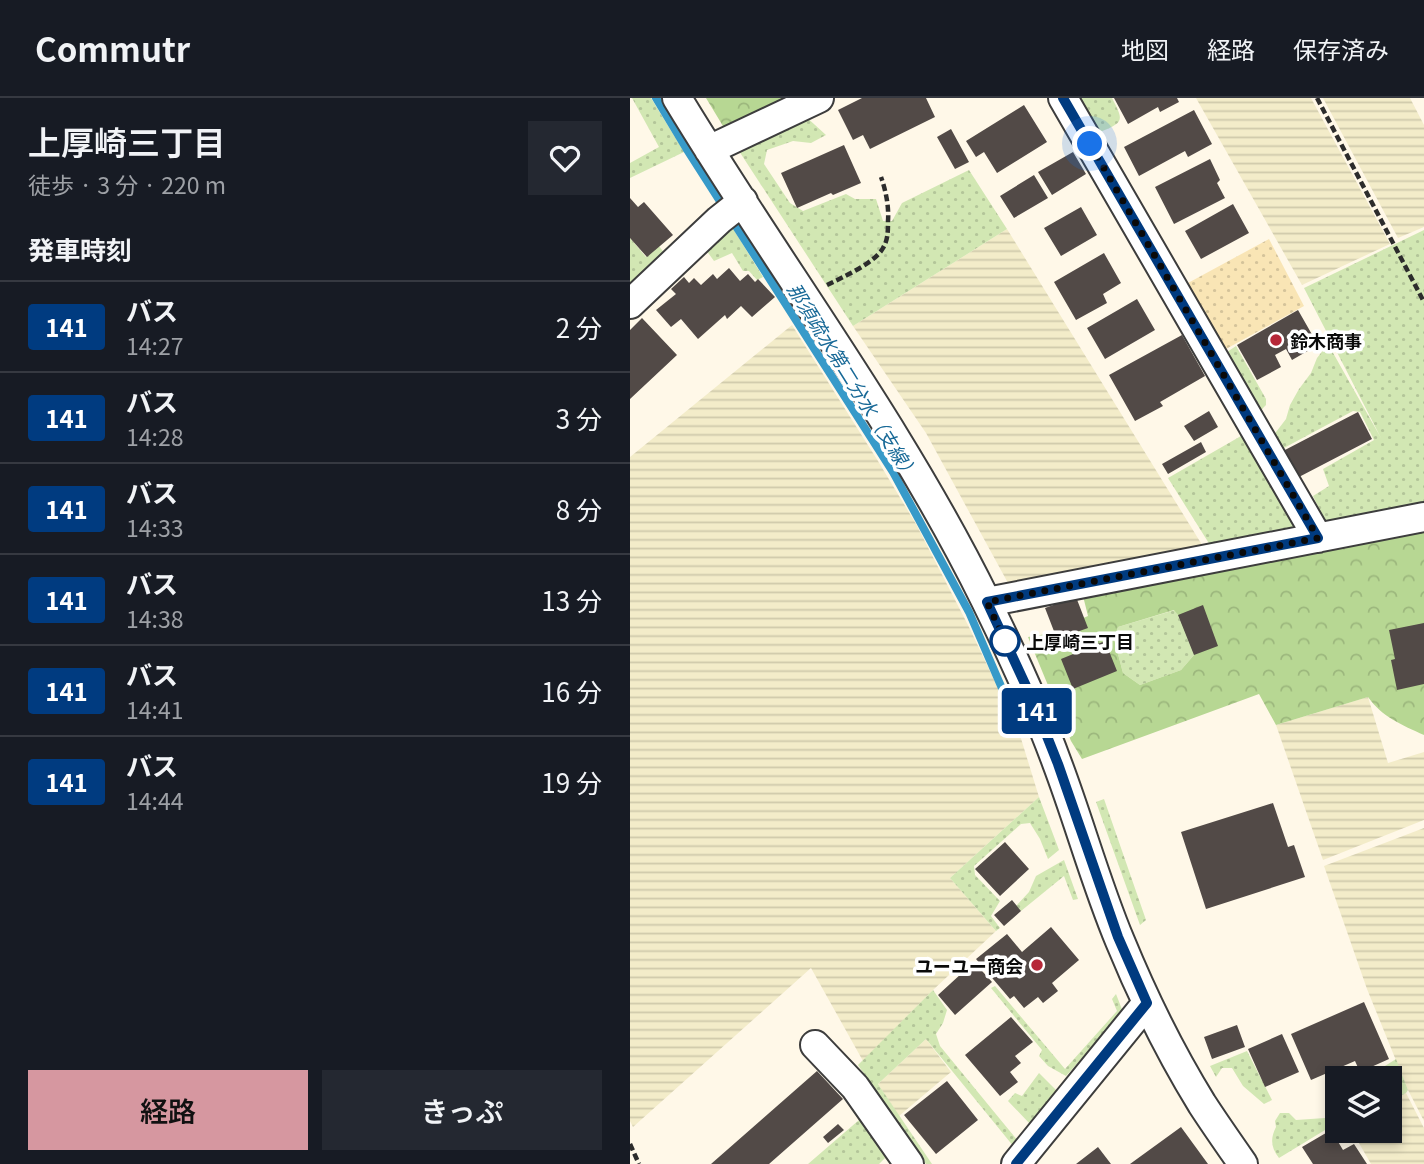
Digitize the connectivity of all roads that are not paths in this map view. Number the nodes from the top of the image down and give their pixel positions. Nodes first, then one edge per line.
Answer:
1 (677, 98) edge
2 (819, 98) edge
3 (1063, 98) edge
4 (709, 150) junction
5 (743, 201) junction
6 (630, 304) edge
7 (1424, 517) edge
8 (1318, 538) junction
9 (987, 602) junction
10 (1147, 1003) junction
11 (815, 1045) dead end
12 (909, 1164) edge
13 (1016, 1164) edge
14 (1243, 1164) edge

1 - 4 street
2 - 4 street
3 - 8 street
4 - 5 street
5 - 6 street
5 - 9 street
7 - 8 street
8 - 9 street
9 - 10 street
10 - 13 street
10 - 14 street
11 - 12 street

